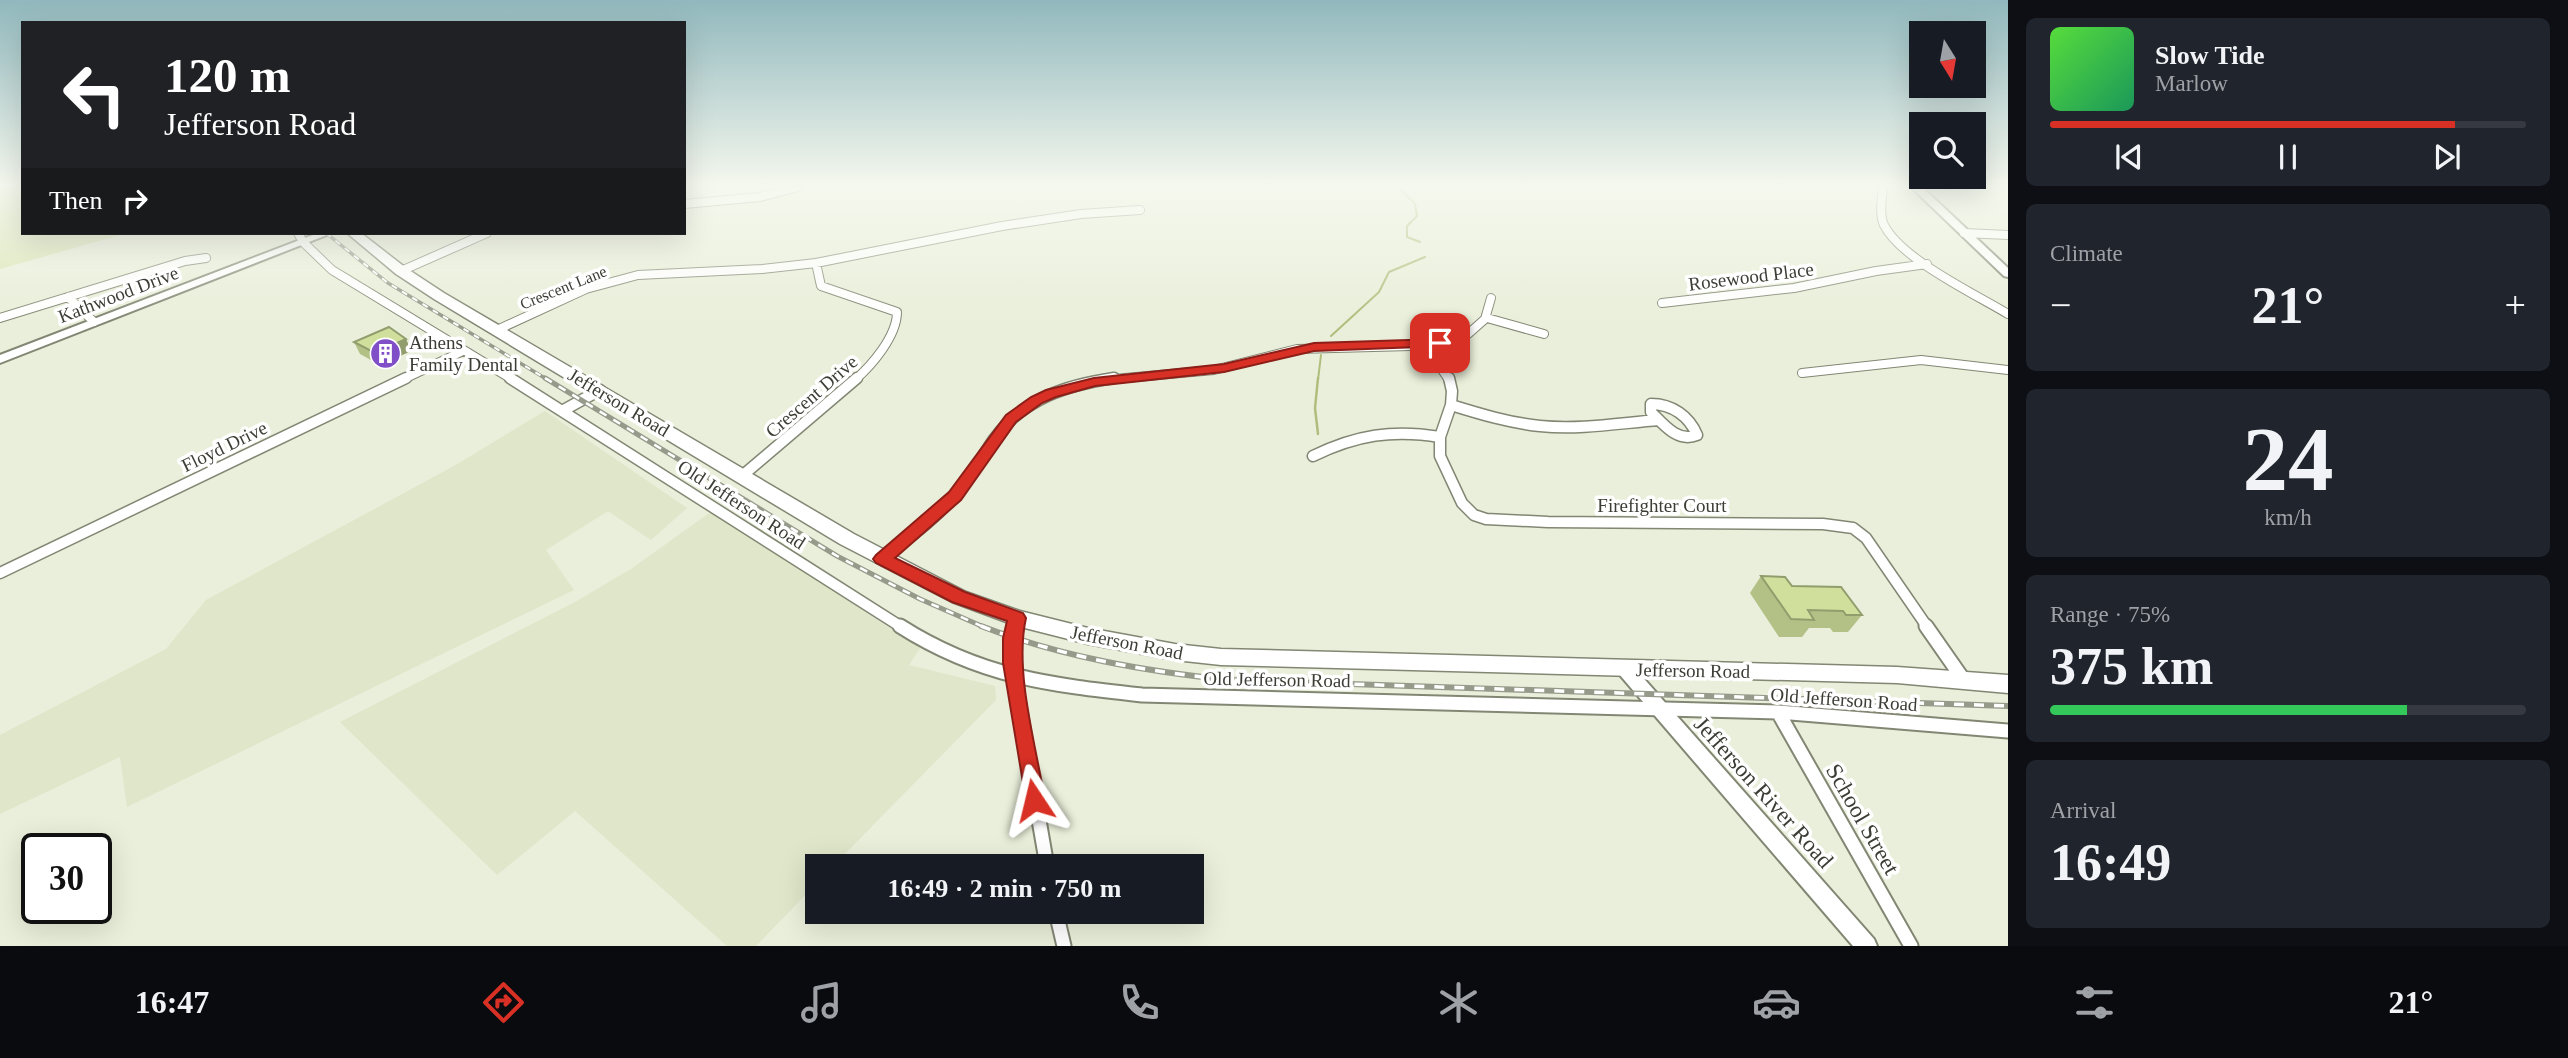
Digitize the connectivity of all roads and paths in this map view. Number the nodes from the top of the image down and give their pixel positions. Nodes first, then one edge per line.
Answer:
1 (978, 231) edge
2 (1887, 231) edge
3 (1964, 233) joint
4 (356, 235) edge
5 (482, 235) edge
6 (2008, 235) edge
7 (300, 238) edge
8 (206, 258) dead end
9 (816, 263) junction
10 (1927, 264) junction
11 (401, 271) junction
12 (2008, 274) edge
13 (68, 297) junction
14 (1491, 298) dead end
15 (1662, 303) dead end
16 (2008, 314) edge
17 (0, 318) edge
18 (1487, 318) junction
19 (94, 322) junction
20 (497, 330) junction
21 (1544, 334) dead end
22 (1425, 345) junction
23 (463, 351) junction
24 (0, 359) edge
25 (2008, 370) edge
26 (1802, 373) dead end
27 (600, 390) junction
28 (1451, 405) junction
29 (562, 411) junction
30 (1659, 419) junction
31 (1440, 437) junction
32 (1313, 456) dead end
33 (743, 476) junction
34 (882, 559) junction
35 (0, 573) edge
36 (1017, 618) junction
37 (1625, 668) junction
38 (1014, 676) junction
39 (1964, 679) junction
40 (2008, 684) edge
41 (1657, 708) junction
42 (1778, 712) junction
43 (2008, 731) edge
44 (1044, 854) edge
45 (1059, 924) edge
46 (1064, 946) edge
47 (1867, 946) edge
48 (1911, 946) edge

1 - 9 street, Crescent Lane
2 - 10 street
3 - 6 street
3 - 12 street
4 - 11 highway, Jefferson Road
5 - 11 street
7 - 19 street, Kathwood Drive
7 - 23 street, Old Jefferson Road
8 - 13 street
9 - 20 street, Crescent Lane
9 - 33 street, Crescent Drive
10 - 15 street, Rosewood Place
10 - 16 street
11 - 20 highway, Jefferson Road
13 - 17 street
13 - 19 street
14 - 18 street
18 - 21 street
18 - 22 street
19 - 24 street, Kathwood Drive
20 - 27 highway, Jefferson Road
22 - 28 street
22 - 34 street
23 - 29 street, Old Jefferson Road
23 - 35 street, Floyd Drive
25 - 26 street
27 - 29 street
27 - 33 highway, Jefferson Road
28 - 30 street
28 - 31 street, Firefighter Court
29 - 38 street, Old Jefferson Road
30 - 30 street
31 - 32 street
31 - 39 street, Firefighter Court
33 - 34 highway, Jefferson Road
34 - 36 highway, Jefferson Road
36 - 37 highway, Jefferson Road
36 - 38 street
37 - 39 highway, Jefferson Road
37 - 41 street, Jefferson River Road
38 - 41 street, Old Jefferson Road
38 - 44 street
39 - 40 highway, Jefferson Road
41 - 42 street, Old Jefferson Road
41 - 47 street, Jefferson River Road
42 - 43 street, Old Jefferson Road
42 - 48 street, School Street
45 - 46 street

